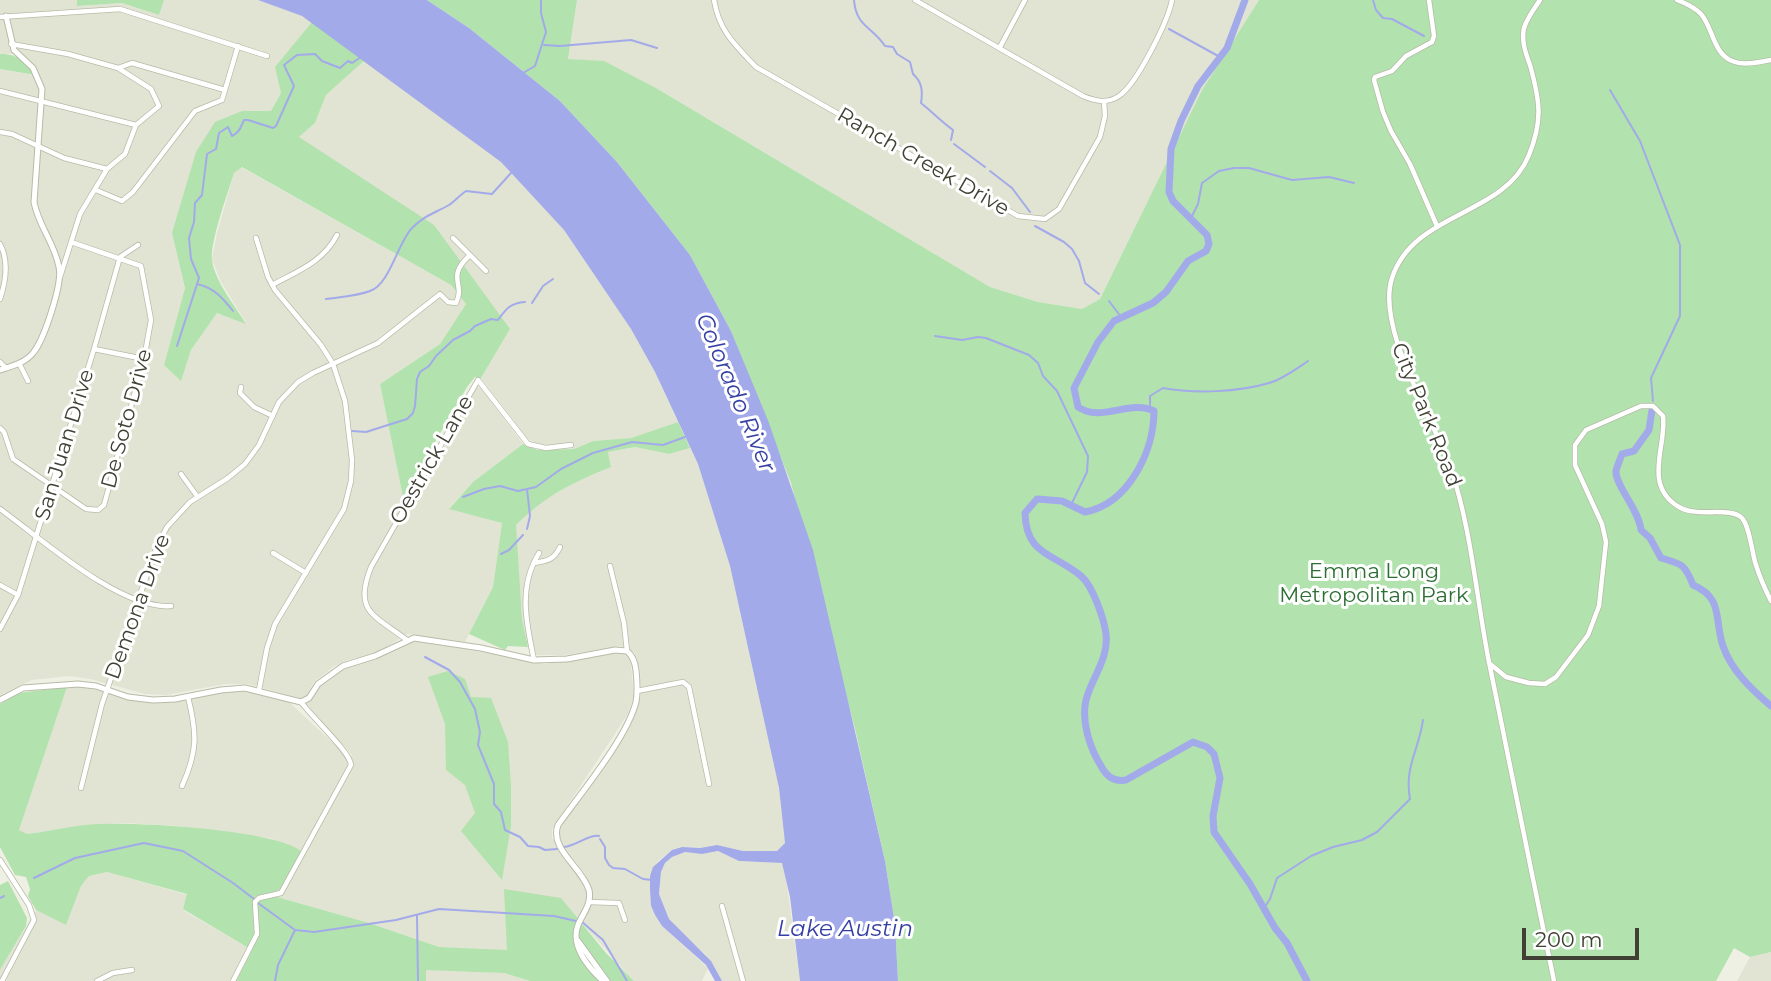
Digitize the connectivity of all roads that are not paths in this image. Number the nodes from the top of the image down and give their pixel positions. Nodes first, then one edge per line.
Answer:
1 (714, 0) edge
2 (915, 0) edge
3 (1025, 0) edge
4 (1172, 0) edge
5 (1429, 0) edge
6 (1540, 0) edge
7 (1676, 0) edge
8 (3, 17) edge
9 (11, 44) junction
10 (238, 46) junction
11 (1000, 47) junction
12 (267, 56) dead end
13 (1771, 60) edge
14 (118, 68) junction
15 (225, 90) junction
16 (0, 91) edge
17 (42, 100) junction
18 (1104, 101) junction
19 (136, 125) junction
20 (0, 132) edge
21 (38, 148) junction
22 (107, 169) junction
23 (96, 190) junction
24 (1437, 226) junction
25 (337, 235) dead end
26 (256, 238) dead end
27 (453, 238) dead end
28 (71, 242) junction
29 (0, 244) edge
30 (138, 245) dead end
31 (470, 255) junction
32 (120, 257) junction
33 (486, 271) dead end
34 (60, 278) junction
35 (272, 285) junction
36 (0, 299) edge
37 (94, 349) junction
38 (144, 359) junction
39 (0, 362) edge
40 (19, 363) junction
41 (333, 364) junction
42 (3, 369) edge
43 (27, 381) dead end
44 (242, 387) dead end
45 (273, 416) junction
46 (0, 428) edge
47 (571, 445) dead end
48 (181, 474) dead end
49 (51, 485) junction
50 (198, 496) junction
51 (0, 509) edge
52 (37, 535) junction
53 (560, 547) dead end
54 (273, 553) dead end
55 (539, 553) dead end
56 (533, 563) junction
57 (610, 566) dead end
58 (306, 573) junction
59 (0, 585) edge
60 (18, 595) junction
61 (1771, 600) edge
62 (138, 601) junction
63 (171, 607) dead end
64 (0, 629) edge
65 (407, 640) junction
66 (627, 651) junction
67 (534, 660) junction
68 (1489, 663) junction
69 (1506, 677) junction
70 (1493, 685) junction
71 (107, 689) junction
72 (259, 690) junction
73 (637, 691) junction
74 (188, 697) junction
75 (0, 700) edge
76 (300, 702) junction
77 (709, 784) dead end
78 (182, 786) dead end
79 (80, 788) dead end
80 (0, 860) edge
81 (589, 902) junction
82 (722, 906) dead end
83 (625, 920) dead end
84 (132, 970) dead end
85 (2, 981) edge
86 (97, 981) edge
87 (233, 981) edge
88 (605, 981) edge
89 (743, 981) edge
90 (1554, 981) edge

1 - 18 street, Ranch Creek Drive
2 - 11 street
3 - 11 street
4 - 18 street
5 - 24 street
6 - 24 street, City Park Road
7 - 13 street
8 - 9 street
8 - 10 street
9 - 14 street
9 - 17 street
10 - 12 street
10 - 15 street
11 - 18 street
14 - 15 street
14 - 19 street
15 - 23 street
16 - 17 street
17 - 19 street
17 - 21 street
19 - 22 street
20 - 21 street
21 - 22 street
21 - 34 street
22 - 23 street
23 - 28 street
24 - 68 street, City Park Road
25 - 35 street
26 - 35 street
27 - 31 street
28 - 32 street, De Soto Drive
28 - 34 street
29 - 36 street
30 - 32 street
31 - 33 street
31 - 41 street, Demona Drive
32 - 37 street, San Juan Drive
32 - 38 street, De Soto Drive
34 - 40 street
35 - 41 street
37 - 38 street
37 - 49 street, San Juan Drive
38 - 49 street, De Soto Drive
39 - 42 street
40 - 42 street
40 - 43 street
41 - 45 street, Demona Drive
41 - 58 street
44 - 45 street
45 - 50 street, Demona Drive
46 - 49 street, De Soto Drive
47 - 65 street, Oestrick Lane
48 - 50 street
49 - 52 street, San Juan Drive
50 - 62 street, Demona Drive
51 - 52 street
52 - 60 street, San Juan Drive
52 - 62 street
53 - 56 street
54 - 58 street
55 - 56 street
56 - 67 street
57 - 66 street
58 - 72 street
59 - 60 street
60 - 64 street, San Juan Drive
61 - 69 street
62 - 63 street
62 - 71 street, Demona Drive
65 - 67 street
65 - 76 street
66 - 67 street
66 - 73 street
68 - 69 street
68 - 70 street, City Park Road
69 - 70 street
70 - 90 street, City Park Road
71 - 74 street
71 - 75 street
71 - 79 street, Demona Drive
72 - 74 street
72 - 76 street
73 - 77 street
73 - 81 street
74 - 78 street
76 - 87 street
80 - 85 street
81 - 83 street
81 - 88 street
82 - 89 street
84 - 86 street

